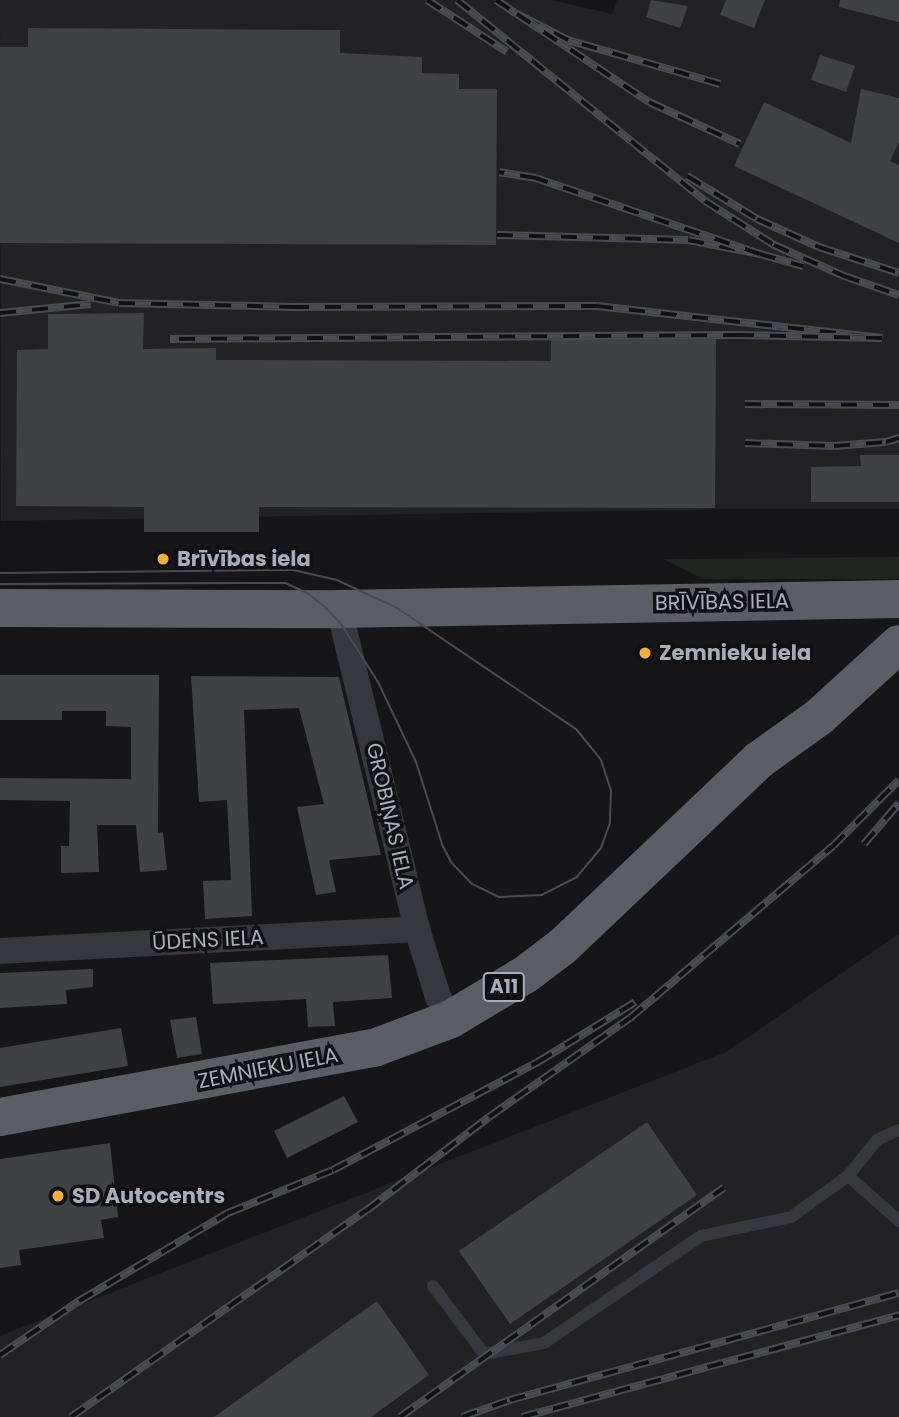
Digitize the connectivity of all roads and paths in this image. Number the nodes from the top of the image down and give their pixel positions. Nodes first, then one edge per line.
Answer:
1 (899, 599) edge
2 (0, 608) edge
3 (339, 609) junction
4 (899, 616) edge
5 (899, 644) edge
6 (759, 761) junction
7 (417, 929) junction
8 (0, 951) edge
9 (451, 1019) junction
10 (0, 1117) edge
11 (899, 1130) edge
12 (848, 1176) junction
13 (899, 1222) edge
14 (433, 1286) dead end

1 - 3 highway, BRĪVĪBAS IELA
2 - 3 highway, BRĪVĪBAS IELA
3 - 7 street, GROBIŅAS IELA
4 - 6 highway
5 - 6 highway, ZEMNIEKU IELA / A11
6 - 9 highway, ZEMNIEKU IELA / A11
7 - 8 street, ŪDENS IELA
7 - 9 street, GROBIŅAS IELA
9 - 10 highway, ZEMNIEKU IELA / A11
11 - 12 lane
12 - 13 lane
12 - 14 lane

